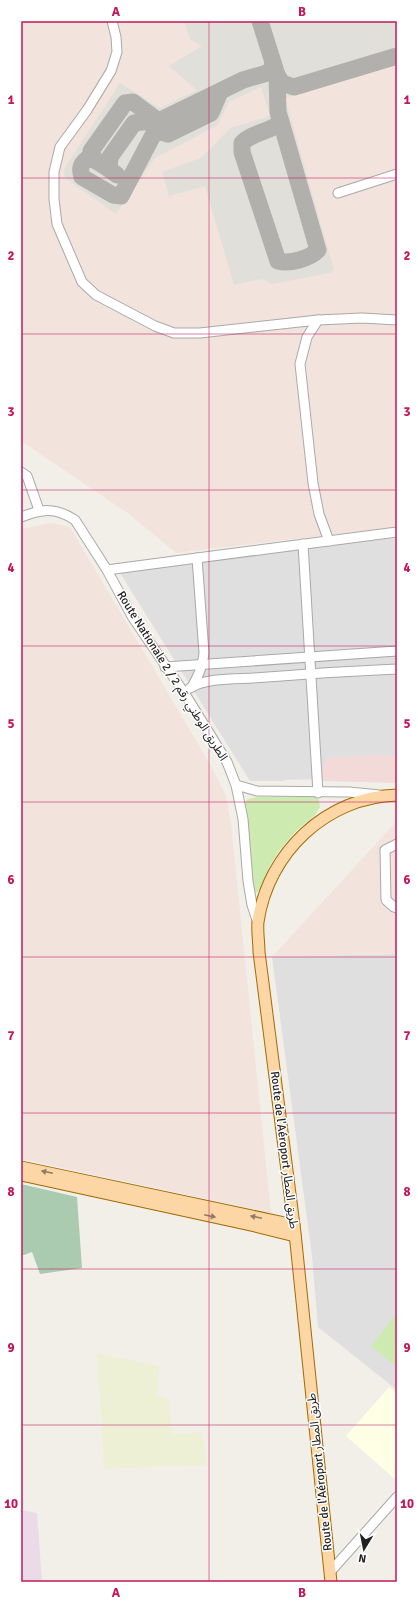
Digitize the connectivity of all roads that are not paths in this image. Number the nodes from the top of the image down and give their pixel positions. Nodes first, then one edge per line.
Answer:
1 (112, 21) edge
2 (397, 174) edge
3 (338, 193) dead end
4 (318, 320) junction
5 (397, 320) edge
6 (21, 472) edge
7 (39, 510) junction
8 (21, 517) edge
9 (397, 532) edge
10 (329, 542) junction
11 (303, 544) junction
12 (197, 558) junction
13 (107, 570) junction
14 (397, 651) edge
15 (310, 656) junction
16 (203, 663) junction
17 (165, 667) junction
18 (397, 669) edge
19 (312, 673) junction
20 (188, 690) junction
21 (236, 785) junction
22 (318, 793) junction
23 (386, 795) junction
24 (397, 795) edge
25 (397, 844) edge
26 (397, 908) edge
27 (258, 923) junction
28 (21, 1167) edge
29 (21, 1175) edge
30 (72, 1182) junction
31 (294, 1231) junction
32 (397, 1497) edge
33 (331, 1577) edge

1 - 4 street
2 - 3 street
4 - 5 street
4 - 10 street
6 - 7 street
7 - 8 street
7 - 13 street, Route Nationale 2 / الطريق الوطني رقم 2
9 - 10 street
10 - 11 street
11 - 12 street
11 - 15 street
12 - 13 street
12 - 16 street
13 - 17 street, Route Nationale 2 / الطريق الوطني رقم 2
14 - 15 street
15 - 16 street
15 - 19 street
16 - 17 street
16 - 20 street
17 - 20 street, Route Nationale 2 / الطريق الوطني رقم 2
18 - 19 street
19 - 20 street
19 - 22 street
20 - 21 street, Route Nationale 2 / الطريق الوطني رقم 2
21 - 22 street
21 - 27 street, Route Nationale 2 / الطريق الوطني رقم 2
22 - 23 street
23 - 24 main road, Route de l'Aéroport طريق المطار
23 - 27 main road, Route de l'Aéroport طريق المطار
25 - 26 street
27 - 31 main road, Route de l'Aéroport طريق المطار
30 -> 28 main road
29 - 30 main road
30 - 31 main road
31 - 33 main road, Route de l'Aéroport طريق المطار
32 - 33 street

